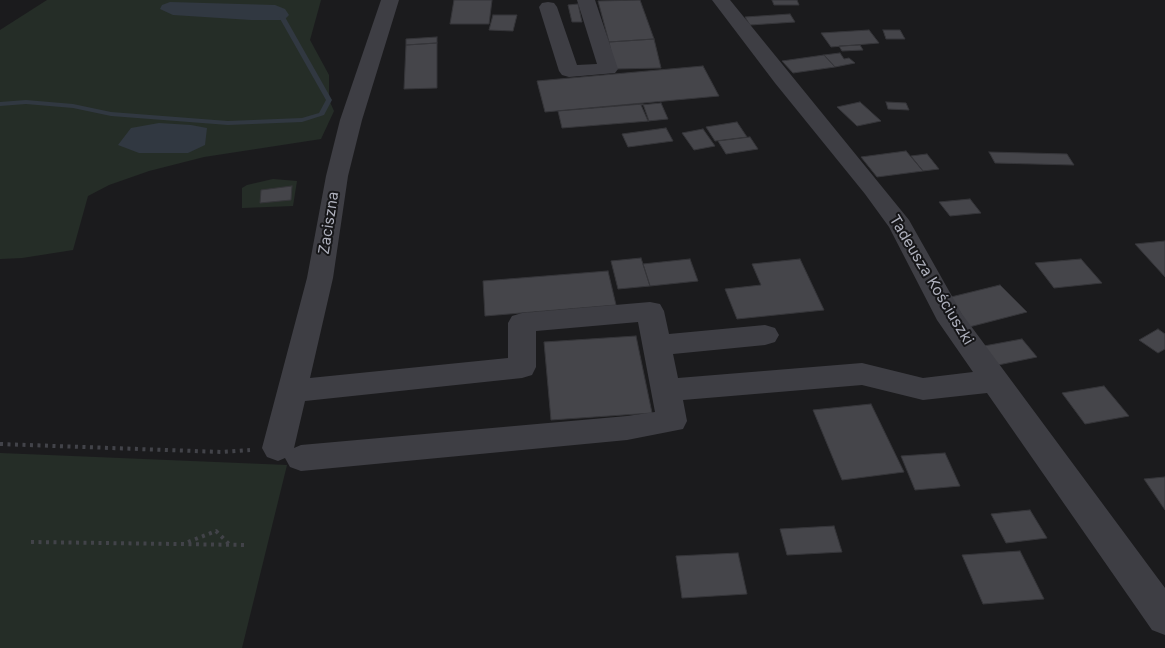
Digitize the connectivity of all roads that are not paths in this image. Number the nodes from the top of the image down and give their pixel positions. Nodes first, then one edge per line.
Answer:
1 (390, 0) edge
2 (586, 0) edge
3 (721, 0) edge
4 (548, 7) dead end
5 (764, 334) dead end
6 (657, 345) junction
7 (994, 381) junction
8 (666, 390) junction
9 (293, 391) junction
10 (1165, 618) edge

1 - 9 street, Zaciszna
2 - 4 street
3 - 7 street, Tadeusza Kościuszki
5 - 6 street
6 - 8 street
6 - 9 street
7 - 8 street
7 - 10 street, Tadeusza Kościuszki
8 - 9 street, Zaciszna

